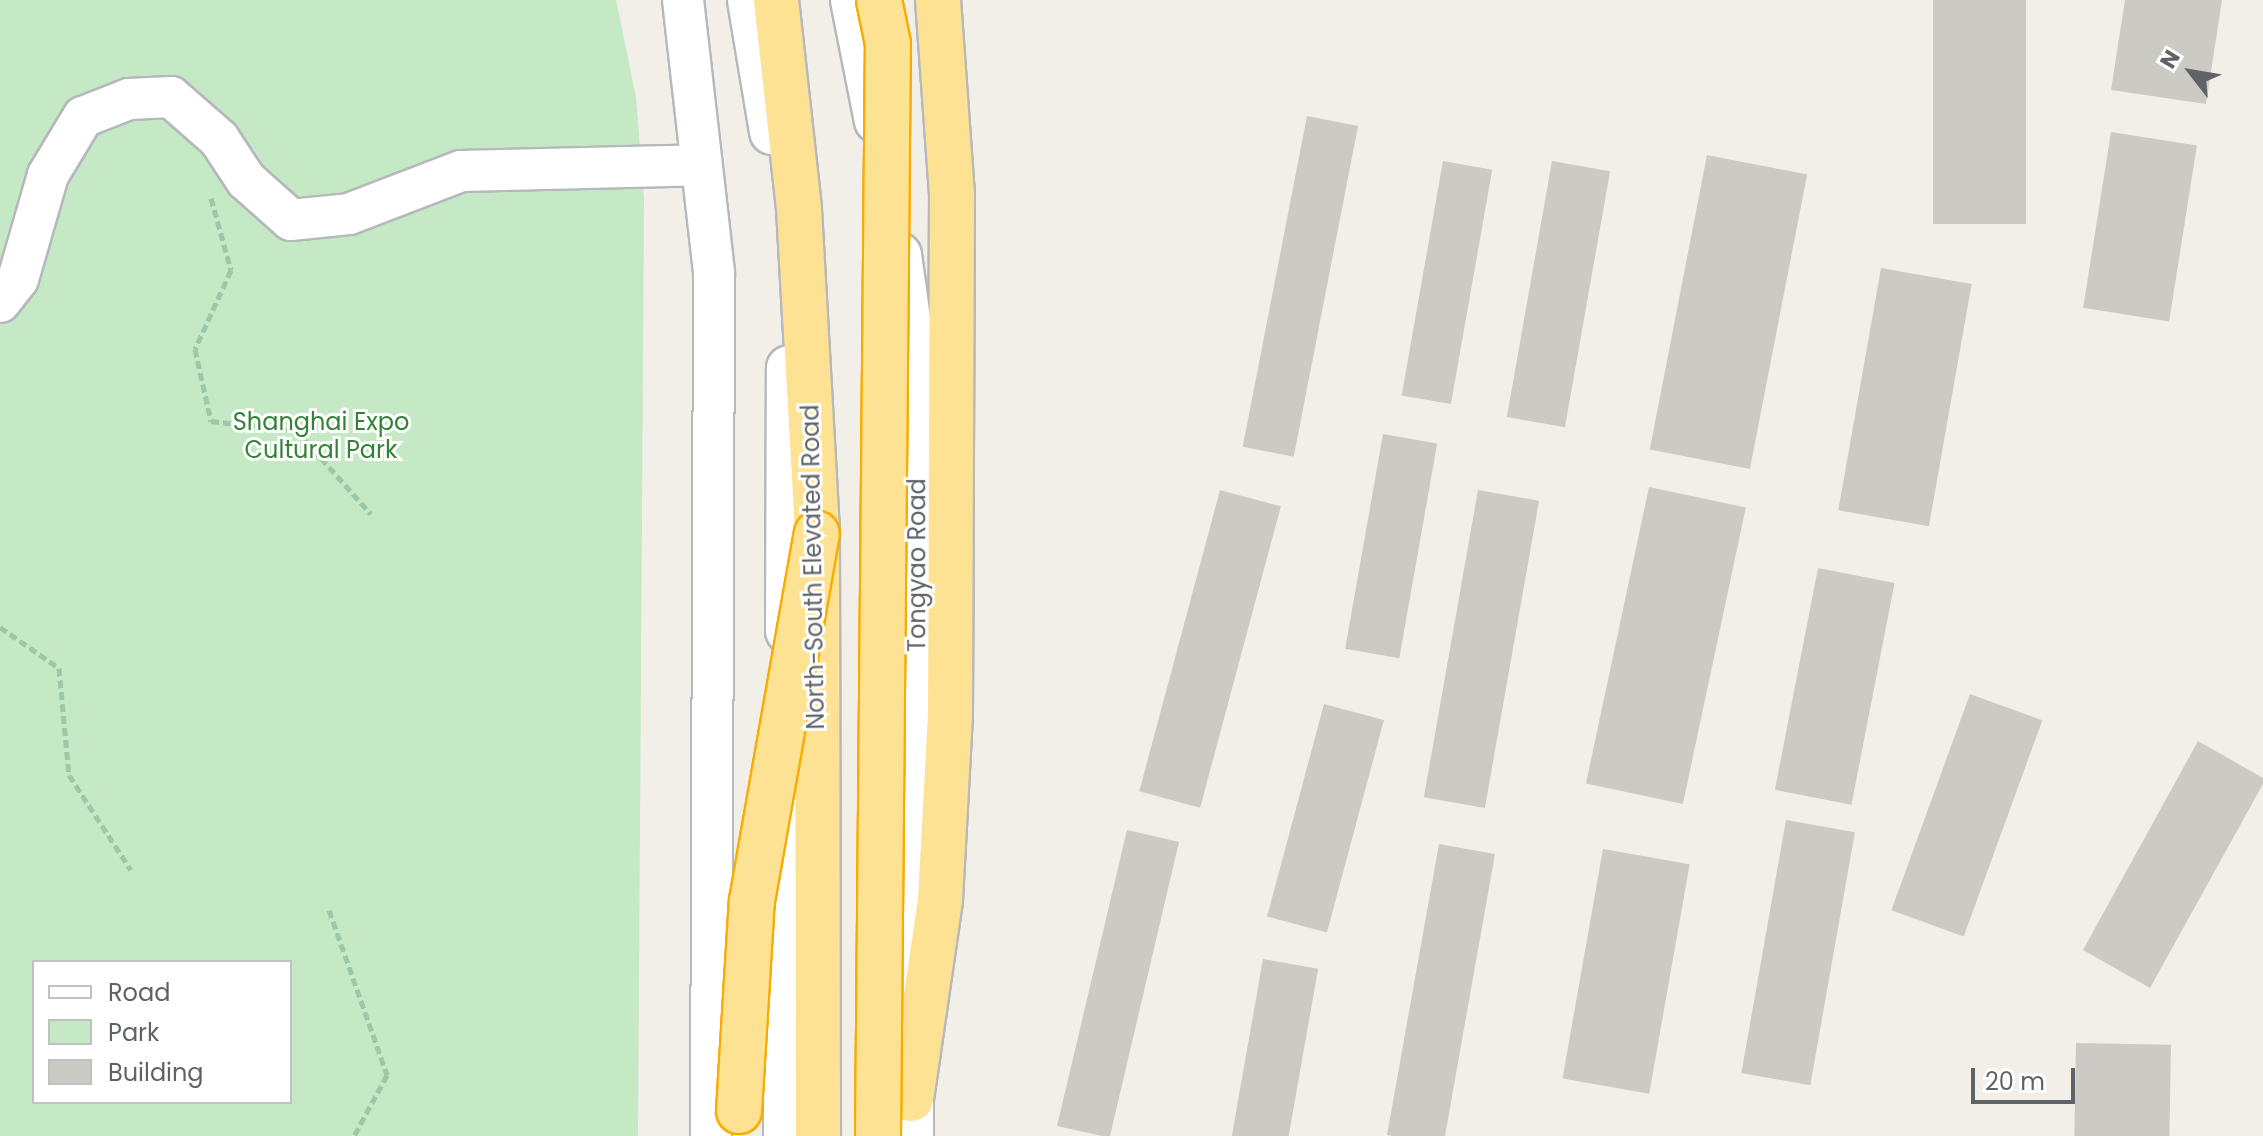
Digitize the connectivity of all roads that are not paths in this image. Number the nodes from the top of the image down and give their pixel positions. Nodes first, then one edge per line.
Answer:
1 (683, 0) edge
2 (750, 0) edge
3 (776, 0) edge
4 (853, 0) edge
5 (879, 0) edge
6 (938, 0) edge
7 (701, 165) junction
8 (0, 302) edge
9 (817, 534) junction
10 (911, 1118) edge
11 (711, 1136) edge
12 (739, 1136) edge
13 (786, 1136) edge
14 (818, 1136) edge
15 (878, 1136) edge

1 - 7 street
2 - 13 street
3 - 9 highway, North-South Elevated Road
4 - 10 street, Tongyao Road
5 - 15 highway, bridge
6 - 10 highway
7 - 8 street
7 - 11 street
9 - 12 highway, bridge
9 - 14 highway, North-South Elevated Road, bridge

